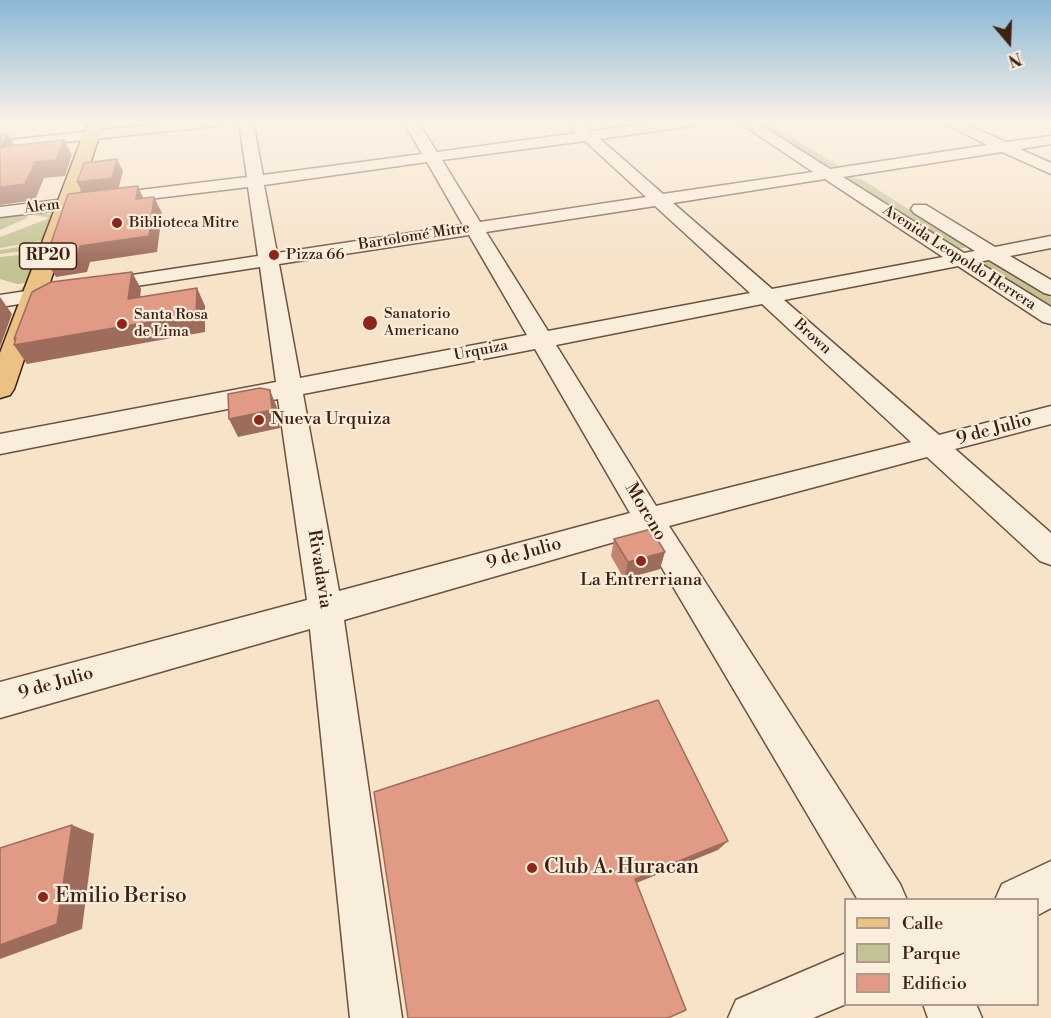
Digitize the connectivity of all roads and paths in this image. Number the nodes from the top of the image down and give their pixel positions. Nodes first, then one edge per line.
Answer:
1 (79, 170) edge
2 (255, 170) edge
3 (341, 170) edge
4 (440, 170) edge
5 (625, 170) edge
6 (814, 170) edge
7 (837, 170) edge
8 (855, 170) joint
9 (858, 170) edge
10 (257, 181) junction
11 (875, 182) dead end
12 (658, 200) junction
13 (904, 200) dead end
14 (67, 204) junction
15 (0, 212) edge
16 (474, 227) junction
17 (1051, 242) edge
18 (992, 253) junction
19 (269, 260) junction
20 (962, 260) junction
21 (1051, 289) edge
22 (34, 296) junction
23 (768, 297) junction
24 (0, 301) edge
25 (1051, 317) edge
26 (541, 340) junction
27 (290, 388) junction
28 (0, 389) edge
29 (1051, 415) edge
30 (0, 444) edge
31 (932, 446) junction
32 (649, 520) junction
33 (1051, 552) edge
34 (325, 608) junction
35 (0, 700) edge
36 (1051, 884) edge
37 (883, 898) edge
38 (1022, 898) edge
39 (844, 979) edge
40 (376, 1018) edge
41 (754, 1018) edge

1 - 14 main road, RP20
2 - 10 street, Rivadavia
3 - 10 street, Alem
4 - 16 street, Moreno
5 - 12 street, Brown
6 - 12 street, Bartolomé Mitre
7 - 20 street, Avenida Leopoldo Herrera
8 - 9 street, Bartolomé Mitre
8 - 11 street, Avenida Leopoldo Herrera
10 - 14 street, Alem
10 - 19 street, Rivadavia
12 - 16 street, Bartolomé Mitre
12 - 23 street, Brown
13 - 18 street, Avenida Leopoldo Herrera
14 - 15 street, Alem
14 - 22 main road, RP20
16 - 19 street, Bartolomé Mitre
16 - 26 street, Moreno
17 - 18 street, Urquiza
18 - 20 street, Urquiza
18 - 21 street, Avenida Leopoldo Herrera
19 - 22 street, Bartolomé Mitre
19 - 27 street, Rivadavia
20 - 23 street, Urquiza
20 - 25 street, Avenida Leopoldo Herrera
22 - 24 street, Bartolomé Mitre
22 - 28 main road, RP20
23 - 26 street, Urquiza
23 - 31 street, Brown
26 - 27 street, Urquiza
26 - 32 street, Moreno
27 - 30 street, Urquiza
27 - 34 street, Rivadavia
29 - 31 street, 9 de Julio
31 - 32 street, 9 de Julio
31 - 33 street, Brown
32 - 34 street, 9 de Julio
32 - 37 street, Moreno
34 - 35 street, 9 de Julio
34 - 40 street, Rivadavia
36 - 38 street
39 - 41 street

